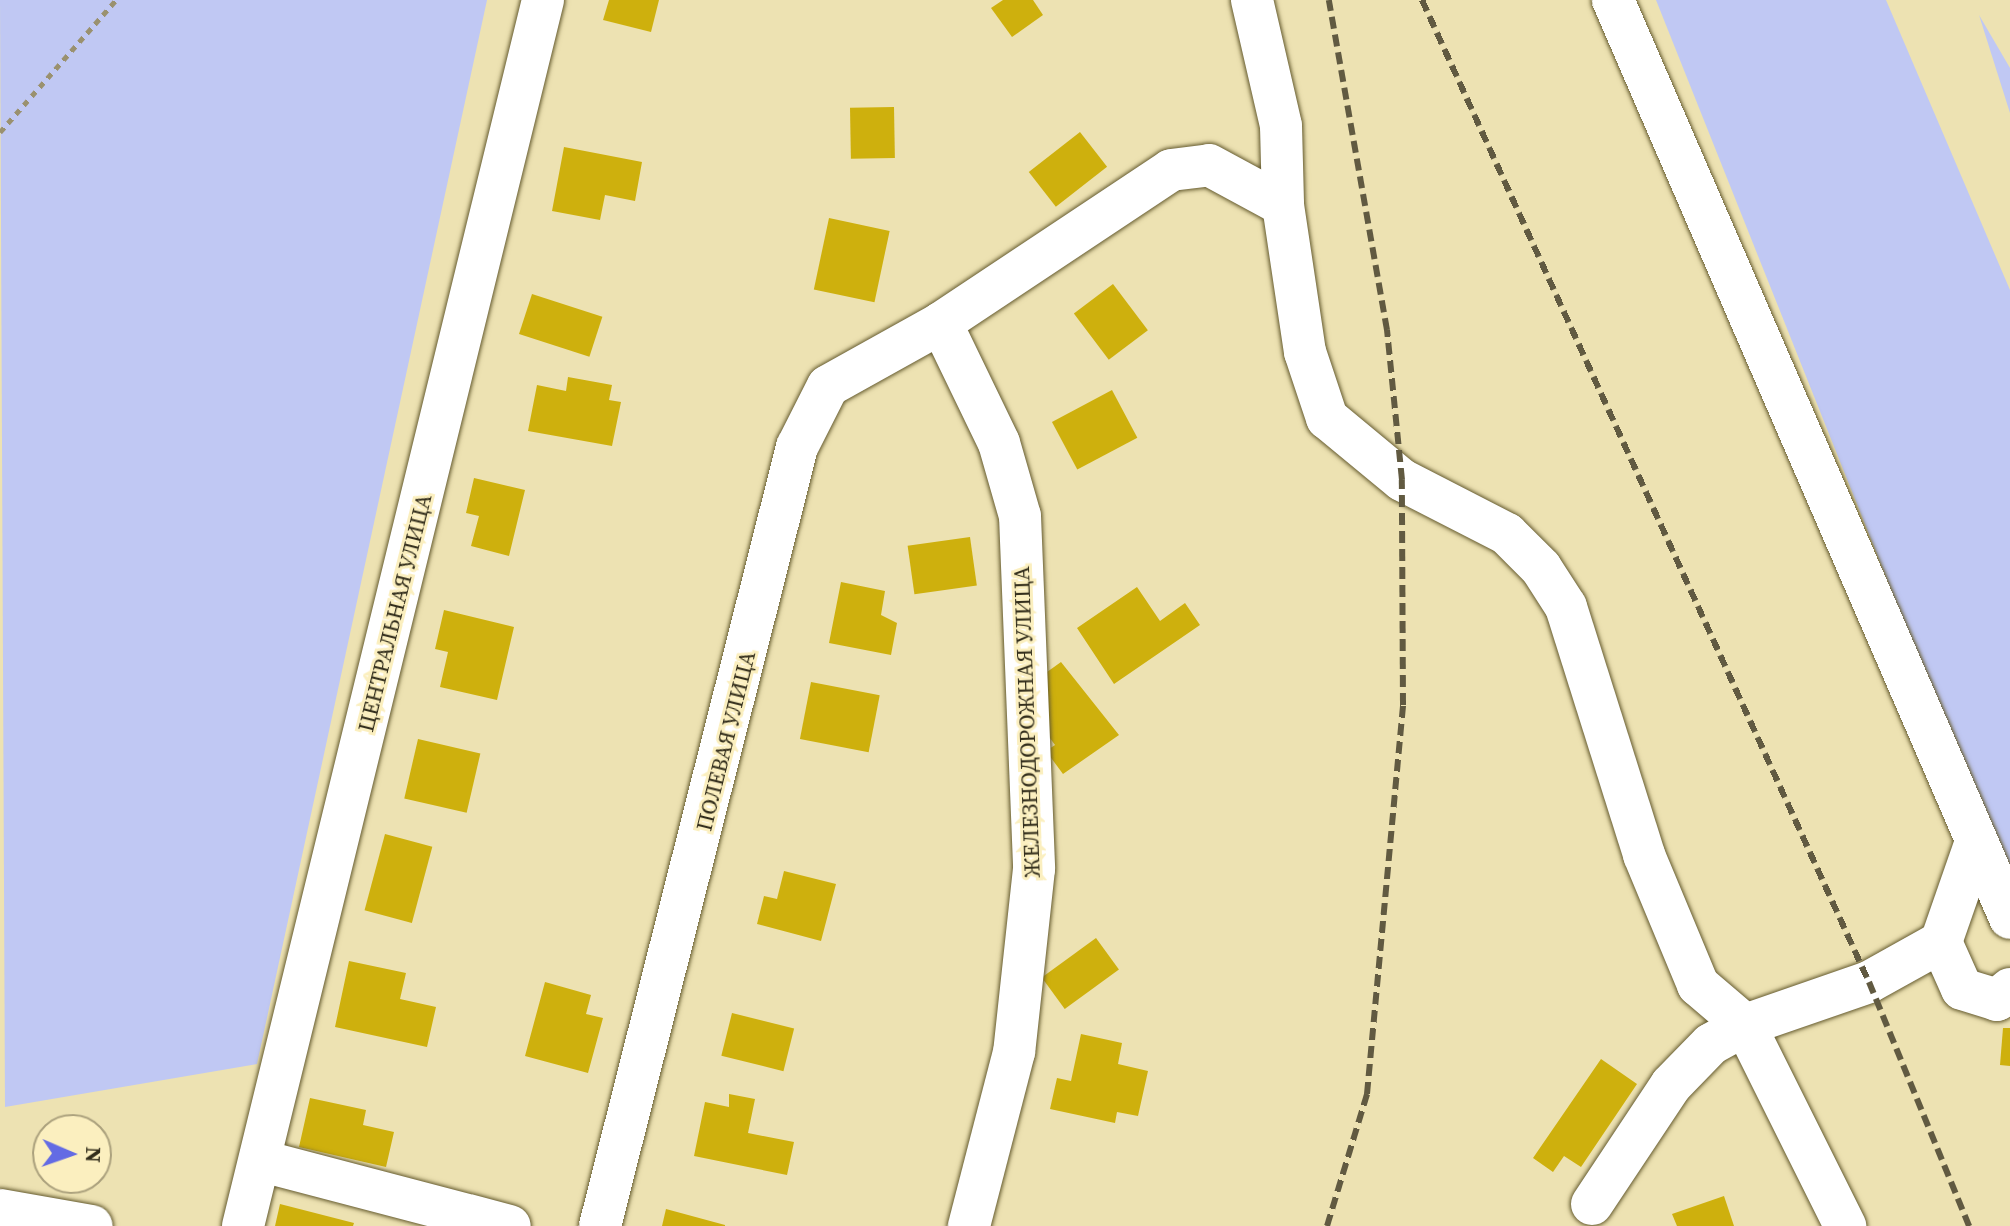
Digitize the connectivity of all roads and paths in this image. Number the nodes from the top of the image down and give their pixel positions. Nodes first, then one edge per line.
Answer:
1 (116, 0) edge
2 (543, 0) edge
3 (1252, 0) edge
4 (1613, 0) edge
5 (0, 132) edge
6 (1283, 205) junction
7 (941, 323) junction
8 (1974, 847) junction
9 (2010, 918) edge
10 (1941, 942) junction
11 (2010, 989) edge
12 (1745, 1025) junction
13 (262, 1161) junction
14 (1592, 1204) dead end
15 (0, 1210) edge
16 (92, 1226) edge
17 (243, 1226) edge
18 (510, 1226) edge
19 (600, 1226) edge
20 (969, 1226) edge
21 (1845, 1226) edge

1 - 5 path
2 - 13 street, ЦЕНТРАЛЬНАЯ УЛИЦА
3 - 6 street
4 - 8 street
6 - 7 street, ПОЛЕВАЯ УЛИЦА
6 - 12 street
7 - 19 street, ПОЛЕВАЯ УЛИЦА
7 - 20 street, ЖЕЛЕЗНОДОРОЖНАЯ УЛИЦА
8 - 9 street
8 - 10 street
10 - 11 street
10 - 12 street
12 - 14 street
12 - 21 street
13 - 17 street, ЦЕНТРАЛЬНАЯ УЛИЦА
13 - 18 street
15 - 16 street

